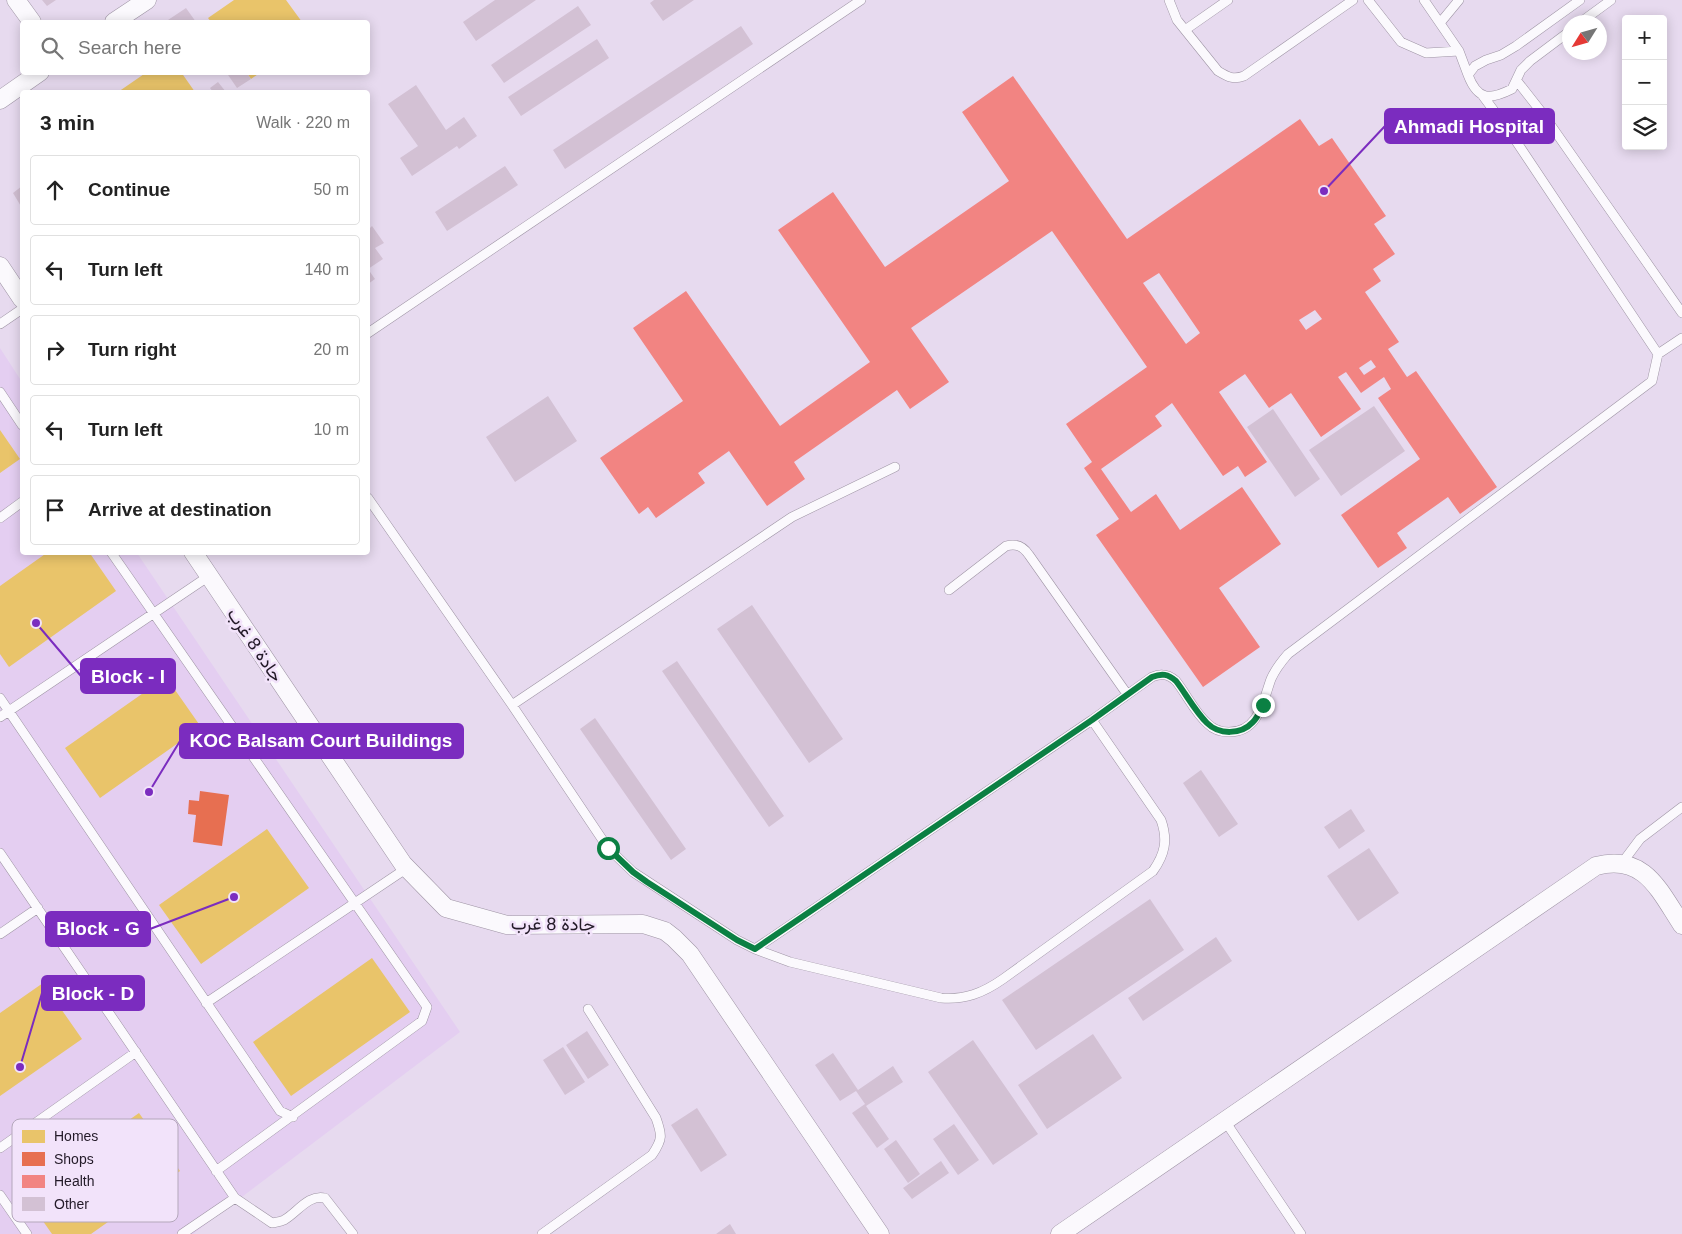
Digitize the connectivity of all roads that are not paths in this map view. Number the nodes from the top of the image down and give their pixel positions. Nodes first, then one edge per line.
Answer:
1 (16, 0) edge
2 (147, 0) edge
3 (861, 0) edge
4 (1169, 0) edge
5 (1228, 0) edge
6 (1353, 0) edge
7 (1368, 0) edge
8 (1424, 0) edge
9 (1459, 0) edge
10 (1580, 0) edge
11 (1611, 0) edge
12 (1591, 15) edge
13 (31, 20) edge
14 (117, 20) edge
15 (1440, 23) junction
16 (1185, 30) junction
17 (1562, 37) edge
18 (1459, 51) junction
19 (36, 75) edge
20 (1468, 76) junction
21 (1517, 81) junction
22 (1483, 96) junction
23 (0, 100) edge
24 (1543, 114) junction
25 (1512, 135) junction
26 (0, 266) edge
27 (20, 296) edge
28 (20, 310) edge
29 (1682, 313) edge
30 (0, 324) edge
31 (370, 332) edge
32 (1682, 338) edge
33 (1658, 354) junction
34 (0, 392) edge
35 (20, 422) edge
36 (895, 467) dead end
37 (370, 501) edge
38 (20, 503) edge
39 (0, 518) edge
40 (113, 555) edge
41 (195, 555) edge
42 (209, 576) junction
43 (949, 590) dead end
44 (153, 612) junction
45 (1127, 694) junction
46 (0, 698) edge
47 (512, 705) junction
48 (9, 711) junction
49 (0, 717) edge
50 (1092, 720) junction
51 (1682, 807) edge
52 (0, 853) edge
53 (1622, 863) junction
54 (407, 868) junction
55 (354, 903) junction
56 (38, 908) junction
57 (1682, 924) edge
58 (0, 934) edge
59 (755, 949) junction
60 (206, 1003) junction
61 (588, 1009) dead end
62 (136, 1052) junction
63 (292, 1117) junction
64 (41, 1119) edge
65 (1225, 1121) junction
66 (12, 1140) edge
67 (0, 1148) edge
68 (216, 1171) junction
69 (0, 1195) edge
70 (235, 1198) junction
71 (12, 1212) edge
72 (19, 1222) edge
73 (1063, 1233) edge
74 (27, 1234) edge
75 (182, 1234) edge
76 (353, 1234) edge
77 (542, 1234) edge
78 (880, 1234) edge
79 (1301, 1234) edge

1 - 13 street
2 - 14 street
3 - 31 lane
4 - 16 lane
5 - 16 lane
6 - 16 lane
7 - 18 lane
8 - 15 lane
9 - 15 lane
10 - 20 lane
11 - 12 lane
15 - 18 lane
17 - 21 lane
18 - 20 lane
19 - 23 street
20 - 22 lane
21 - 22 lane
21 - 24 lane
22 - 25 lane
24 - 25 lane
24 - 29 lane
25 - 33 lane
26 - 27 street
28 - 30 lane
32 - 33 lane
33 - 45 lane
34 - 35 lane
36 - 47 lane
37 - 47 lane
38 - 39 lane
40 - 44 lane
41 - 42 street, جادة 8 غرب
42 - 44 lane
42 - 54 street, جادة 8 غرب
43 - 45 lane
44 - 48 lane
44 - 55 lane
45 - 50 lane
46 - 48 lane
47 - 59 lane
48 - 49 lane
48 - 60 lane
50 - 59 lane
50 - 59 lane
51 - 53 lane
52 - 56 lane
53 - 57 street
53 - 65 street
54 - 55 lane
54 - 78 street, جادة 8 غرب
55 - 60 lane
55 - 63 lane
56 - 58 lane
56 - 62 lane
60 - 63 lane
61 - 77 lane
62 - 64 lane
62 - 68 lane
63 - 68 lane
65 - 73 street
65 - 79 lane
66 - 67 lane
68 - 70 lane
69 - 71 lane
70 - 75 lane
70 - 76 lane
72 - 74 lane

